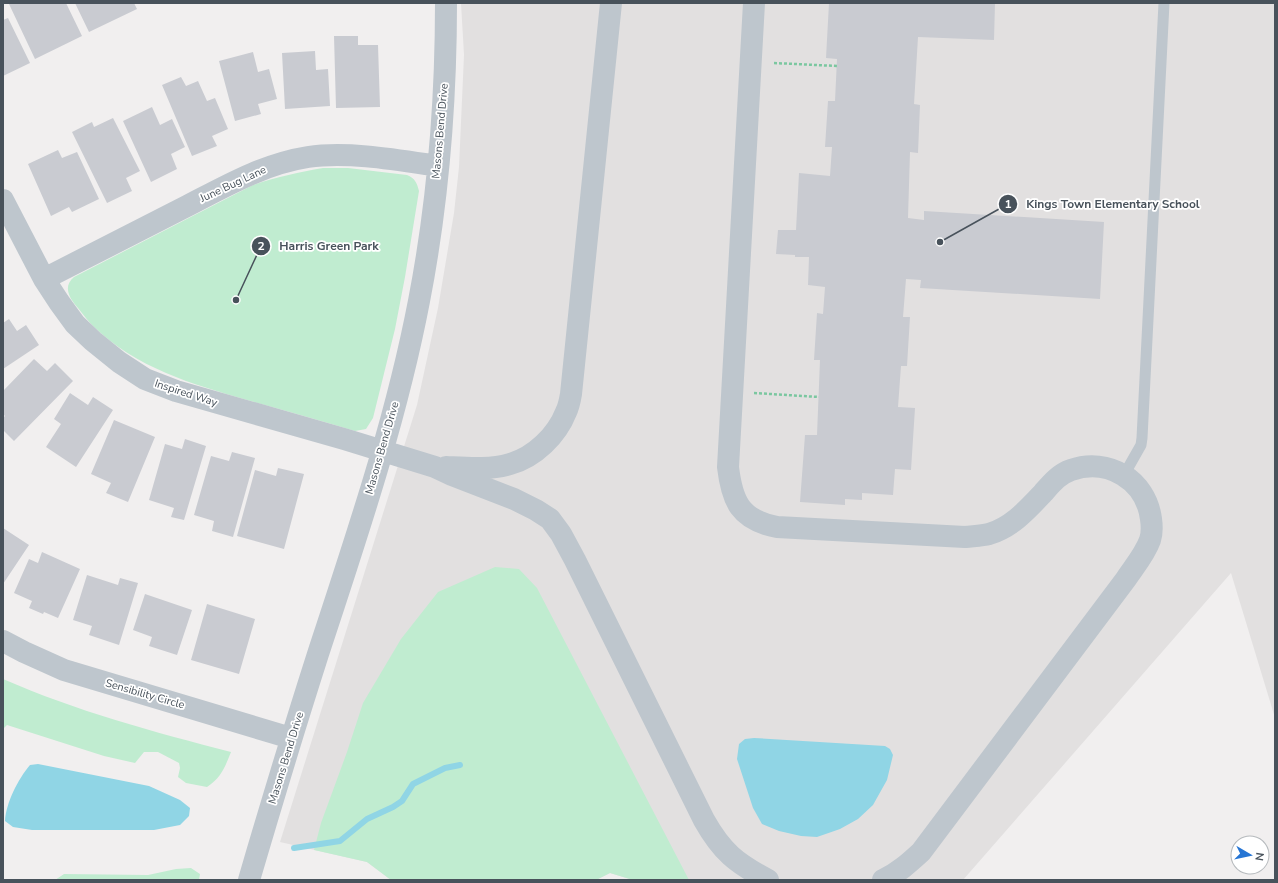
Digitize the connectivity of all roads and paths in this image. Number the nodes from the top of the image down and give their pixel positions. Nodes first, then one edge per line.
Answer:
1 (446, 3) edge
2 (611, 3) edge
3 (754, 3) edge
4 (1164, 3) edge
5 (774, 63) dead end
6 (836, 66) dead end
7 (438, 166) junction
8 (3, 200) edge
9 (44, 278) junction
10 (754, 393) dead end
11 (819, 397) dead end
12 (382, 450) junction
13 (435, 467) junction
14 (1124, 475) junction
15 (3, 641) edge
16 (291, 738) junction
17 (249, 880) edge
18 (768, 880) edge
19 (883, 880) edge

1 - 7 street, Masons Bend Drive
2 - 13 street
3 - 14 street
4 - 14 lane
5 - 6 path
7 - 9 street, June Bug Lane
7 - 12 street, Masons Bend Drive
8 - 9 street, Inspired Way
9 - 12 street, Inspired Way
10 - 11 path
12 - 13 street, Inspired Way
12 - 16 street, Masons Bend Drive
13 - 18 street
14 - 19 street
15 - 16 street, Sensibility Circle
16 - 17 street, Masons Bend Drive

